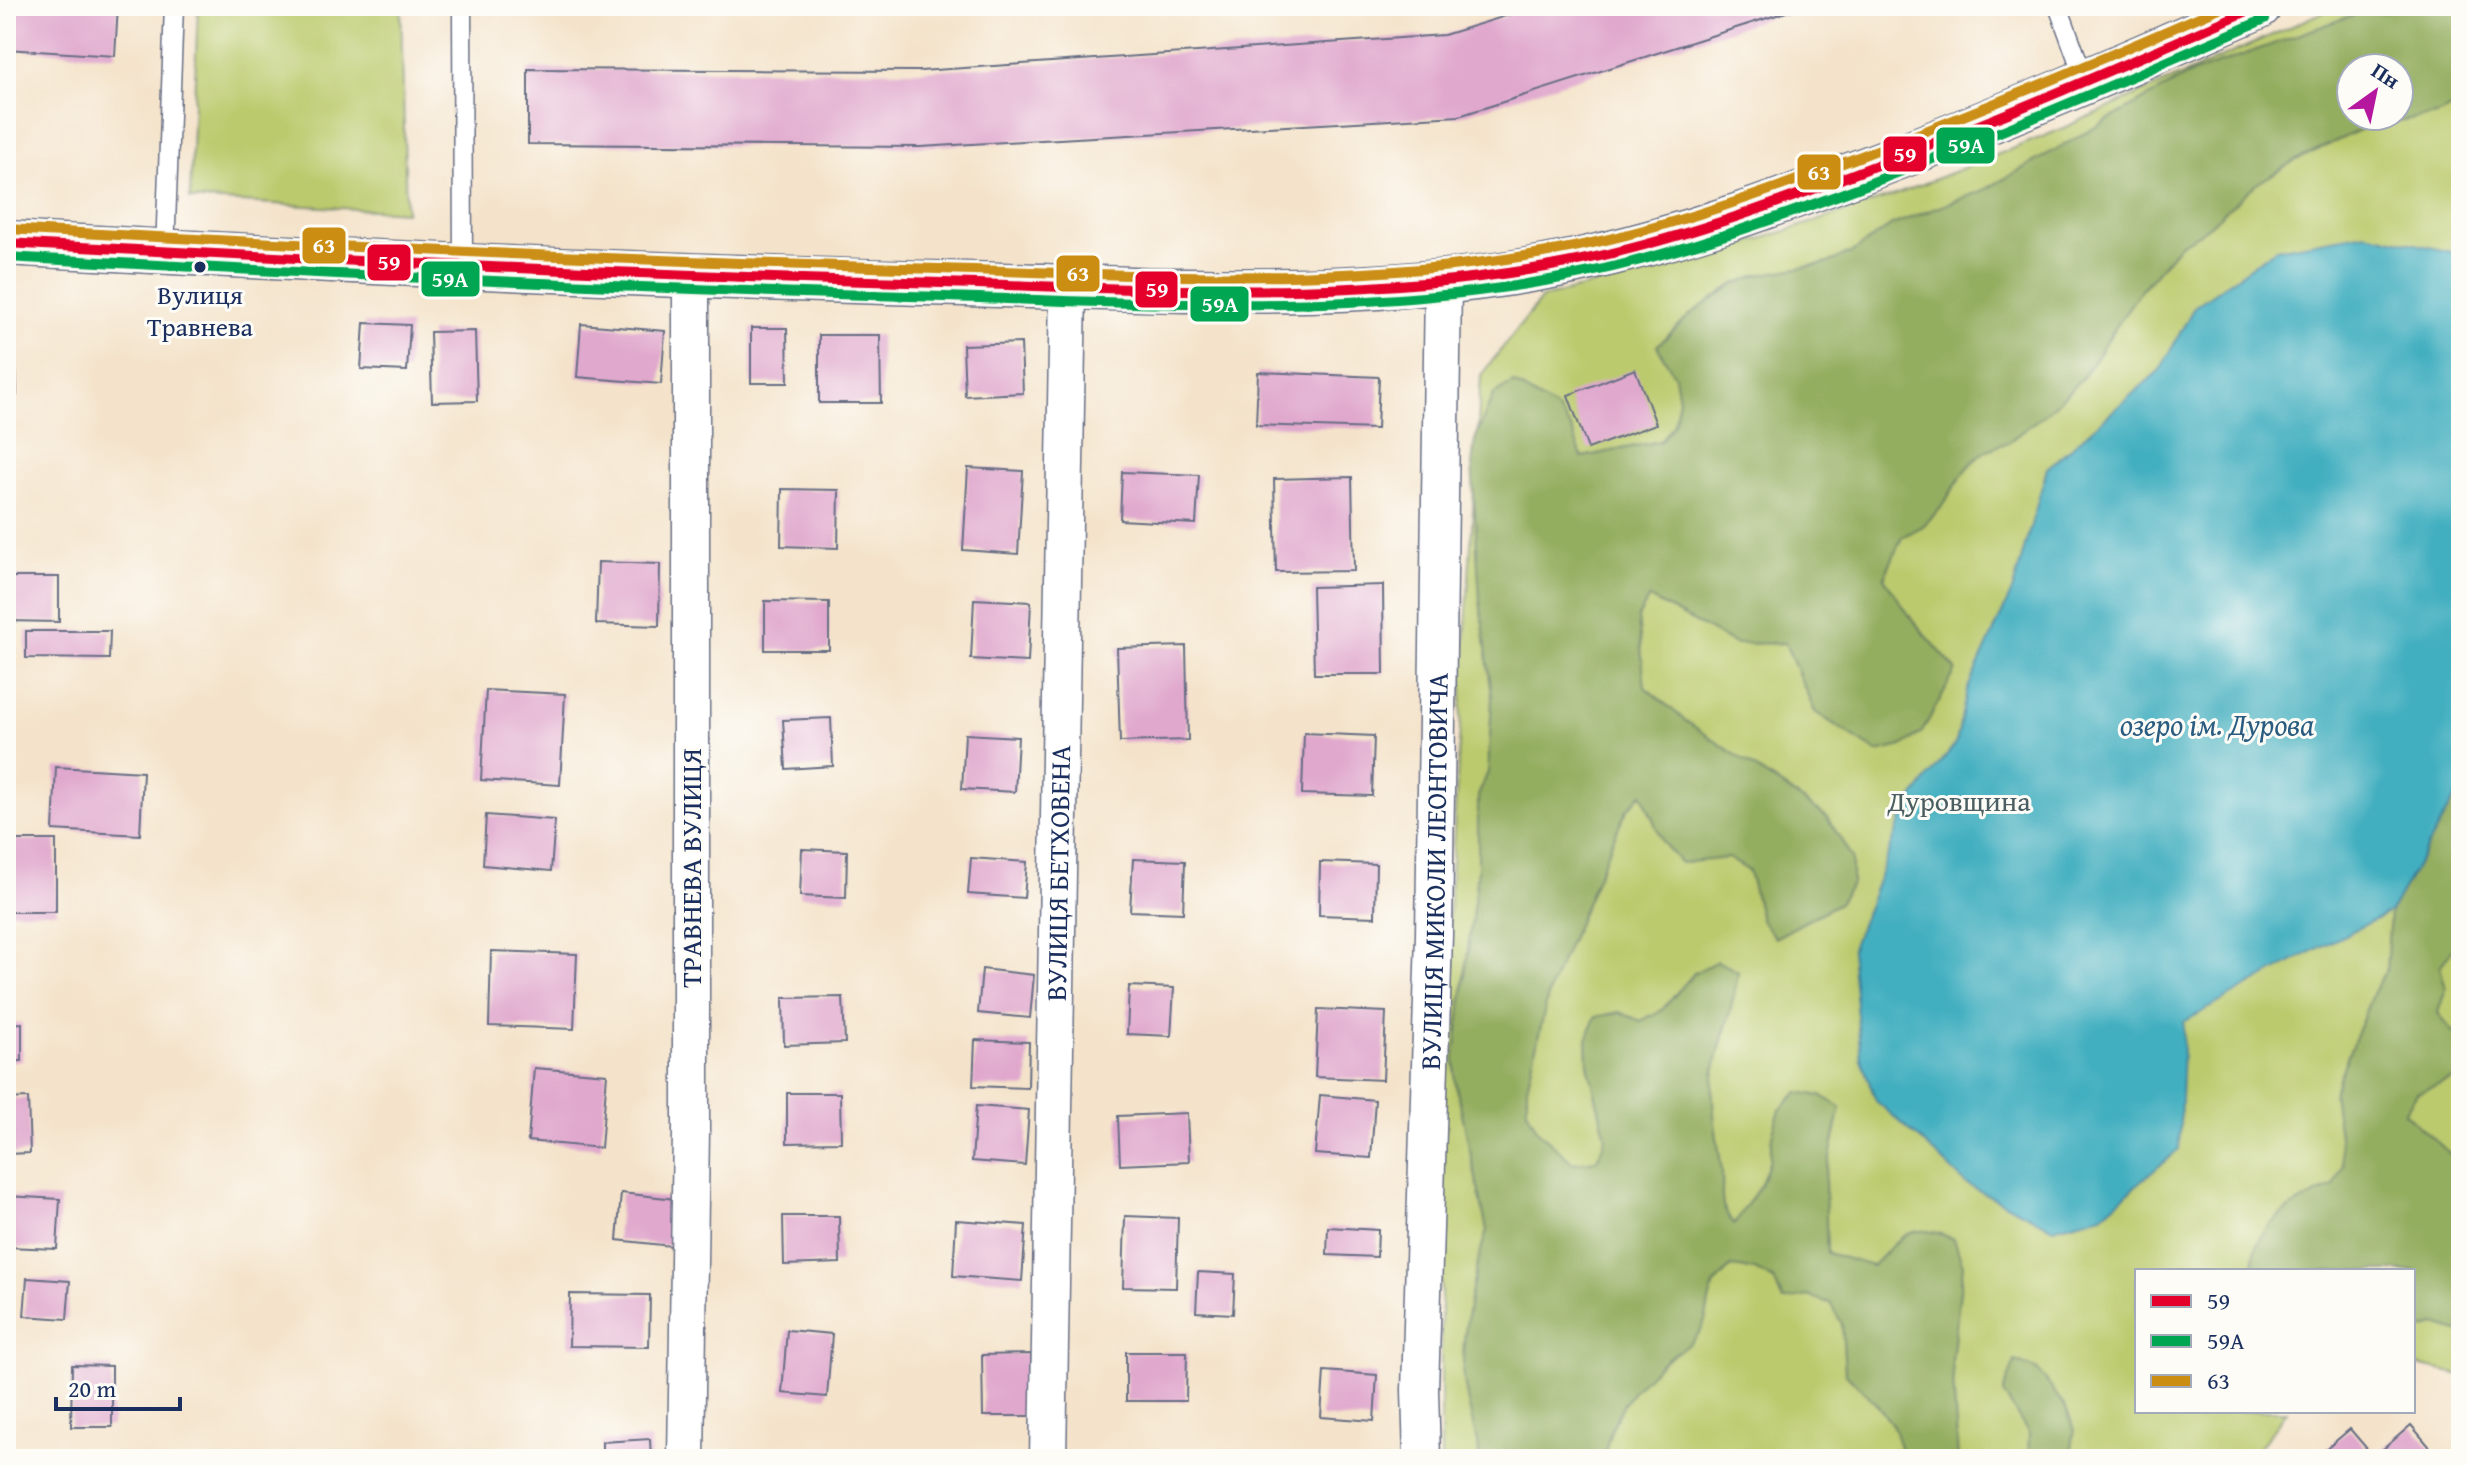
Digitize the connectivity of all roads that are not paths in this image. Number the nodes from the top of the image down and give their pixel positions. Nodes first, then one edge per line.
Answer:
1 (174, 6) edge
2 (462, 6) edge
3 (2058, 6) edge
4 (2259, 6) edge
5 (2086, 83) junction
6 (6, 243) edge
7 (165, 252) junction
8 (463, 266) junction
9 (691, 277) junction
10 (1443, 283) junction
11 (1068, 288) junction
12 (686, 1459) edge
13 (1048, 1459) edge
14 (1422, 1459) edge

1 - 7 lane
2 - 8 lane
3 - 5 lane
4 - 5 main road
5 - 10 main road
6 - 7 main road
7 - 8 main road
8 - 9 main road
9 - 11 main road
9 - 12 street, ТРАВНЕВА ВУЛИЦЯ
10 - 11 main road
10 - 14 street, ВУЛИЦЯ МИКОЛИ ЛЕОНТОВИЧА
11 - 13 street, ВУЛИЦЯ БЕТХОВЕНА

